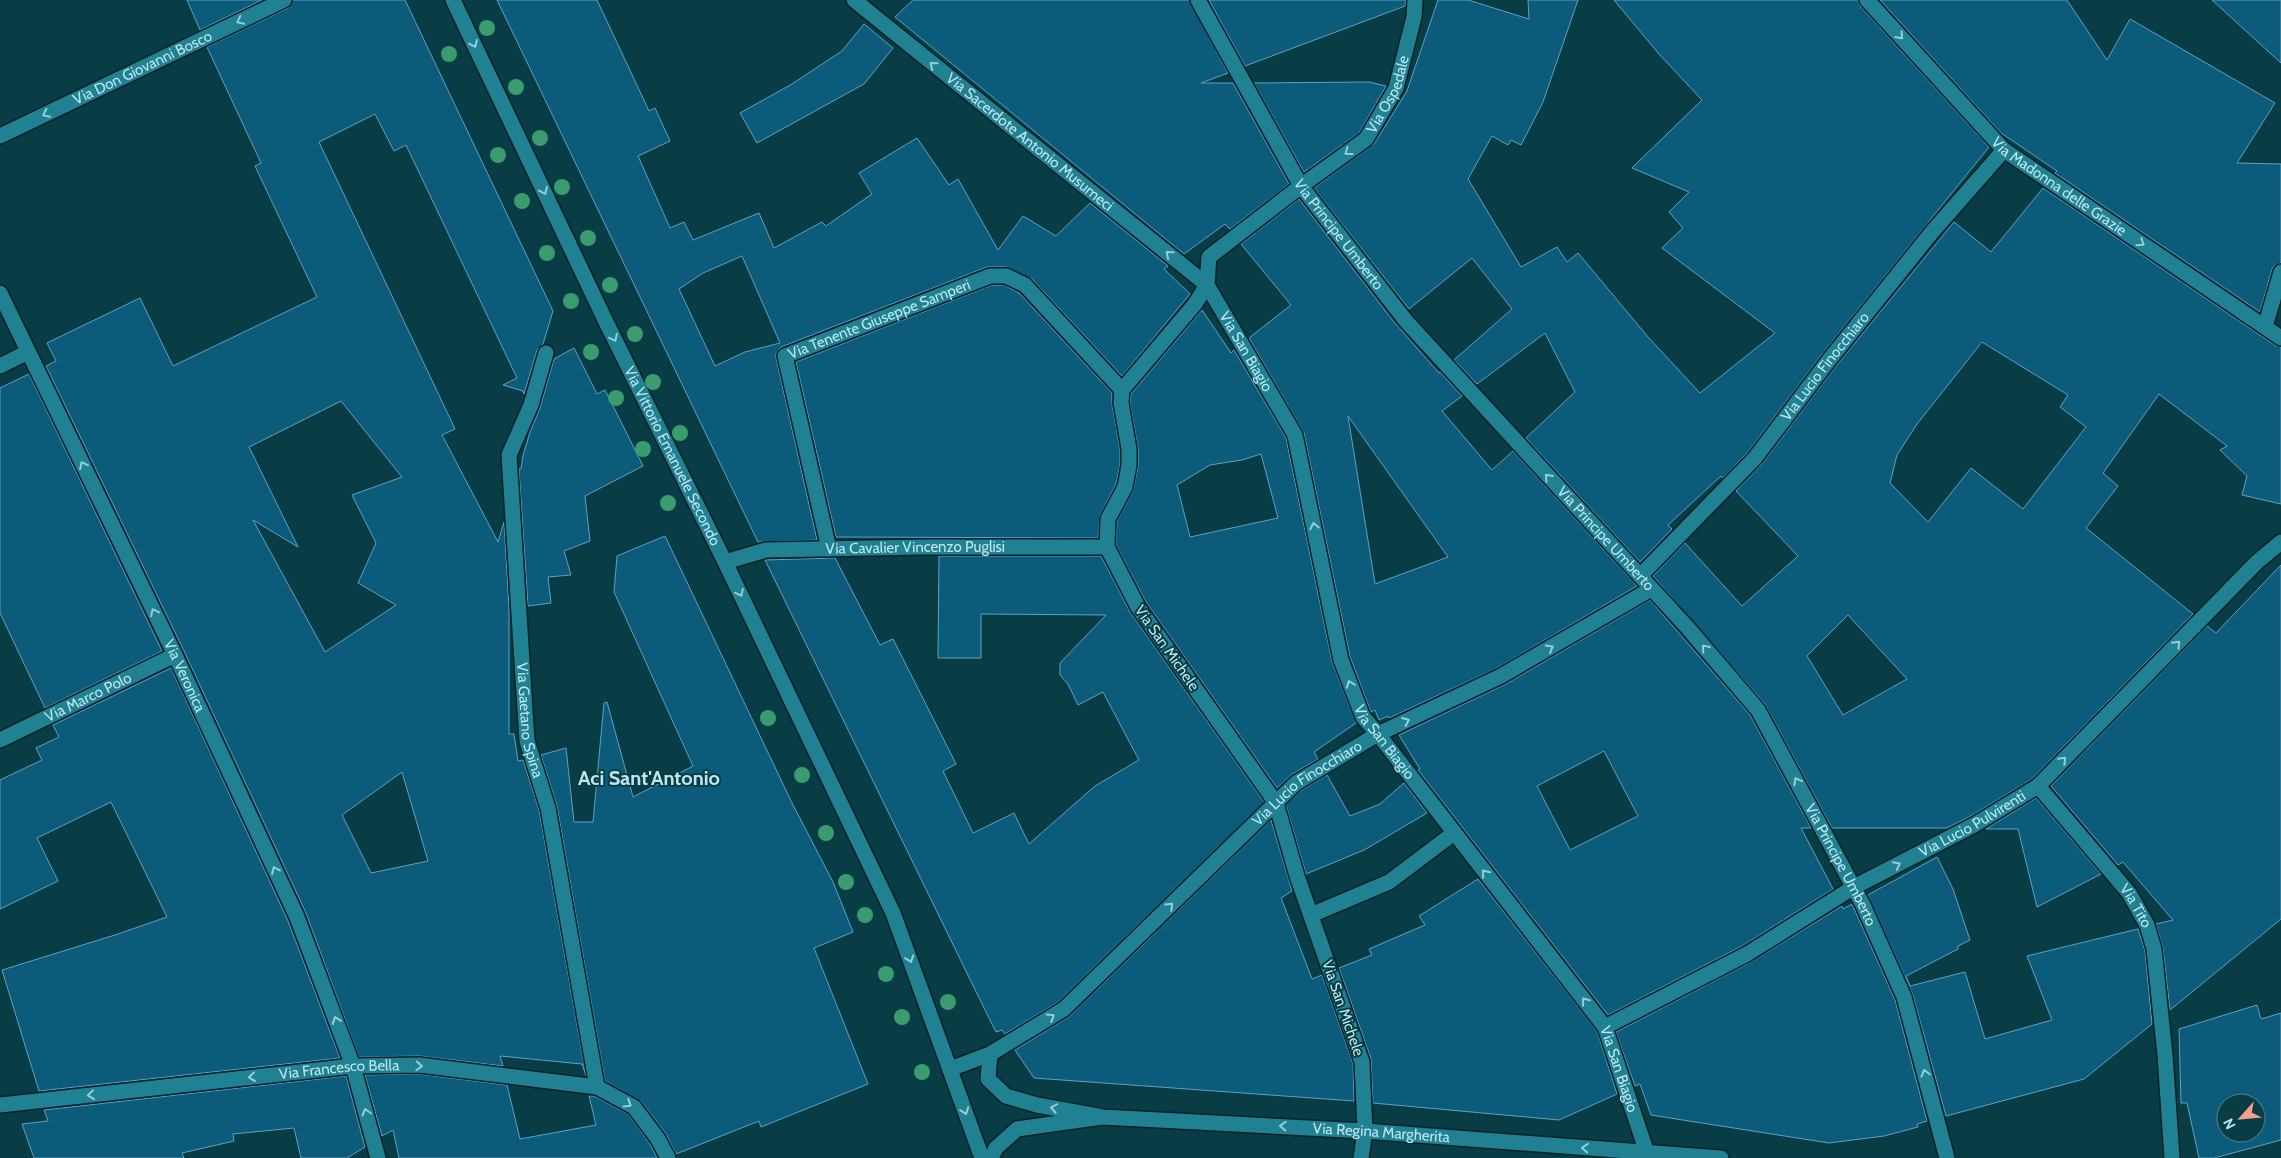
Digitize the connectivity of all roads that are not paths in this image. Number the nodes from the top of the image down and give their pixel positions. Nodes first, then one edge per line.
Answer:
1 (284, 0) edge
2 (453, 0) edge
3 (854, 0) edge
4 (1198, 0) edge
5 (1414, 0) edge
6 (1867, 0) edge
7 (0, 136) edge
8 (2004, 150) junction
9 (1301, 186) junction
10 (2281, 272) edge
11 (1207, 285) junction
12 (0, 293) edge
13 (2265, 327) junction
14 (2281, 338) edge
15 (28, 352) junction
16 (546, 353) dead end
17 (0, 366) edge
18 (1122, 390) junction
19 (2281, 542) edge
20 (1107, 547) junction
21 (829, 549) junction
22 (724, 562) junction
23 (1640, 576) junction
24 (1651, 589) junction
25 (175, 655) junction
26 (1378, 734) junction
27 (0, 740) edge
28 (2038, 786) junction
29 (1276, 803) junction
30 (1454, 833) junction
31 (1854, 887) junction
32 (1311, 915) junction
33 (1605, 1027) junction
34 (990, 1054) junction
35 (353, 1066) junction
36 (950, 1069) junction
37 (597, 1086) junction
38 (0, 1105) edge
39 (1102, 1117) junction
40 (1365, 1131) junction
41 (1647, 1156) edge
42 (378, 1158) edge
43 (668, 1158) edge
44 (982, 1158) edge
45 (991, 1158) edge
46 (1361, 1158) edge
47 (1721, 1158) edge
48 (1948, 1158) edge
49 (2172, 1158) edge

1 -> 7 street, Via Don Giovanni Bosco
2 -> 22 street, Via Vittorio Emanuele Secondo
11 -> 3 street, Via Sacerdote Antonio Musumeci
4 - 9 street, Via Principe Umberto
5 -> 9 street, Via Ospedale
6 -> 8 street, Via Madonna delle Grazie
8 -> 13 street, Via Madonna delle Grazie
8 - 23 street, Via Lucio Finocchiaro
9 - 11 street
23 -> 9 street, Via Principe Umberto
10 - 13 street
11 - 18 street
26 -> 11 street, Via San Biagio
12 - 15 street, Via Veronica
13 - 14 street, Via Madonna delle Grazie
15 - 17 street
25 -> 15 street, Via Veronica
16 - 37 street, Via Gaetano Spina
18 - 20 street, Via San Michele
18 - 21 street, Via Tenente Giuseppe Samperi
28 -> 19 street, Via Lucio Pulvirenti
20 - 21 street, Via Cavalier Vincenzo Puglisi
20 - 29 street, Via San Michele
21 - 22 street, Via Cavalier Vincenzo Puglisi
22 -> 36 street, Via Vittorio Emanuele Secondo
23 - 24 street, Via Principe Umberto
26 -> 24 street, Via Lucio Finocchiaro
31 -> 24 street, Via Principe Umberto
25 - 27 street, Via Marco Polo
35 -> 25 street, Via Veronica
26 - 29 street, Via Lucio Finocchiaro
26 - 30 street, Via San Biagio
31 -> 28 street, Via Lucio Pulvirenti
28 - 49 street, Via Tito
29 - 32 street, Via San Michele
34 -> 29 street, Via Lucio Finocchiaro
30 - 32 street
33 -> 30 street, Via San Biagio
31 - 33 street, Via Lucio Pulvirenti
48 -> 31 street, Via Principe Umberto
32 - 40 street, Via San Michele
33 - 41 street, Via San Biagio
34 - 36 street, Via Lucio Finocchiaro
39 -> 34 street
35 -> 37 street, Via Francesco Bella
35 -> 38 street, Via Francesco Bella
42 -> 35 street, Via Veronica
36 -> 44 street, Via Vittorio Emanuele Secondo
37 -> 43 street, Via Francesco Bella
40 -> 39 street, Via Regina Margherita
39 - 45 street, Via Regina Margherita
41 -> 40 street, Via Regina Margherita
40 - 46 street, Via San Michele
41 - 47 street, Via Regina Margherita

